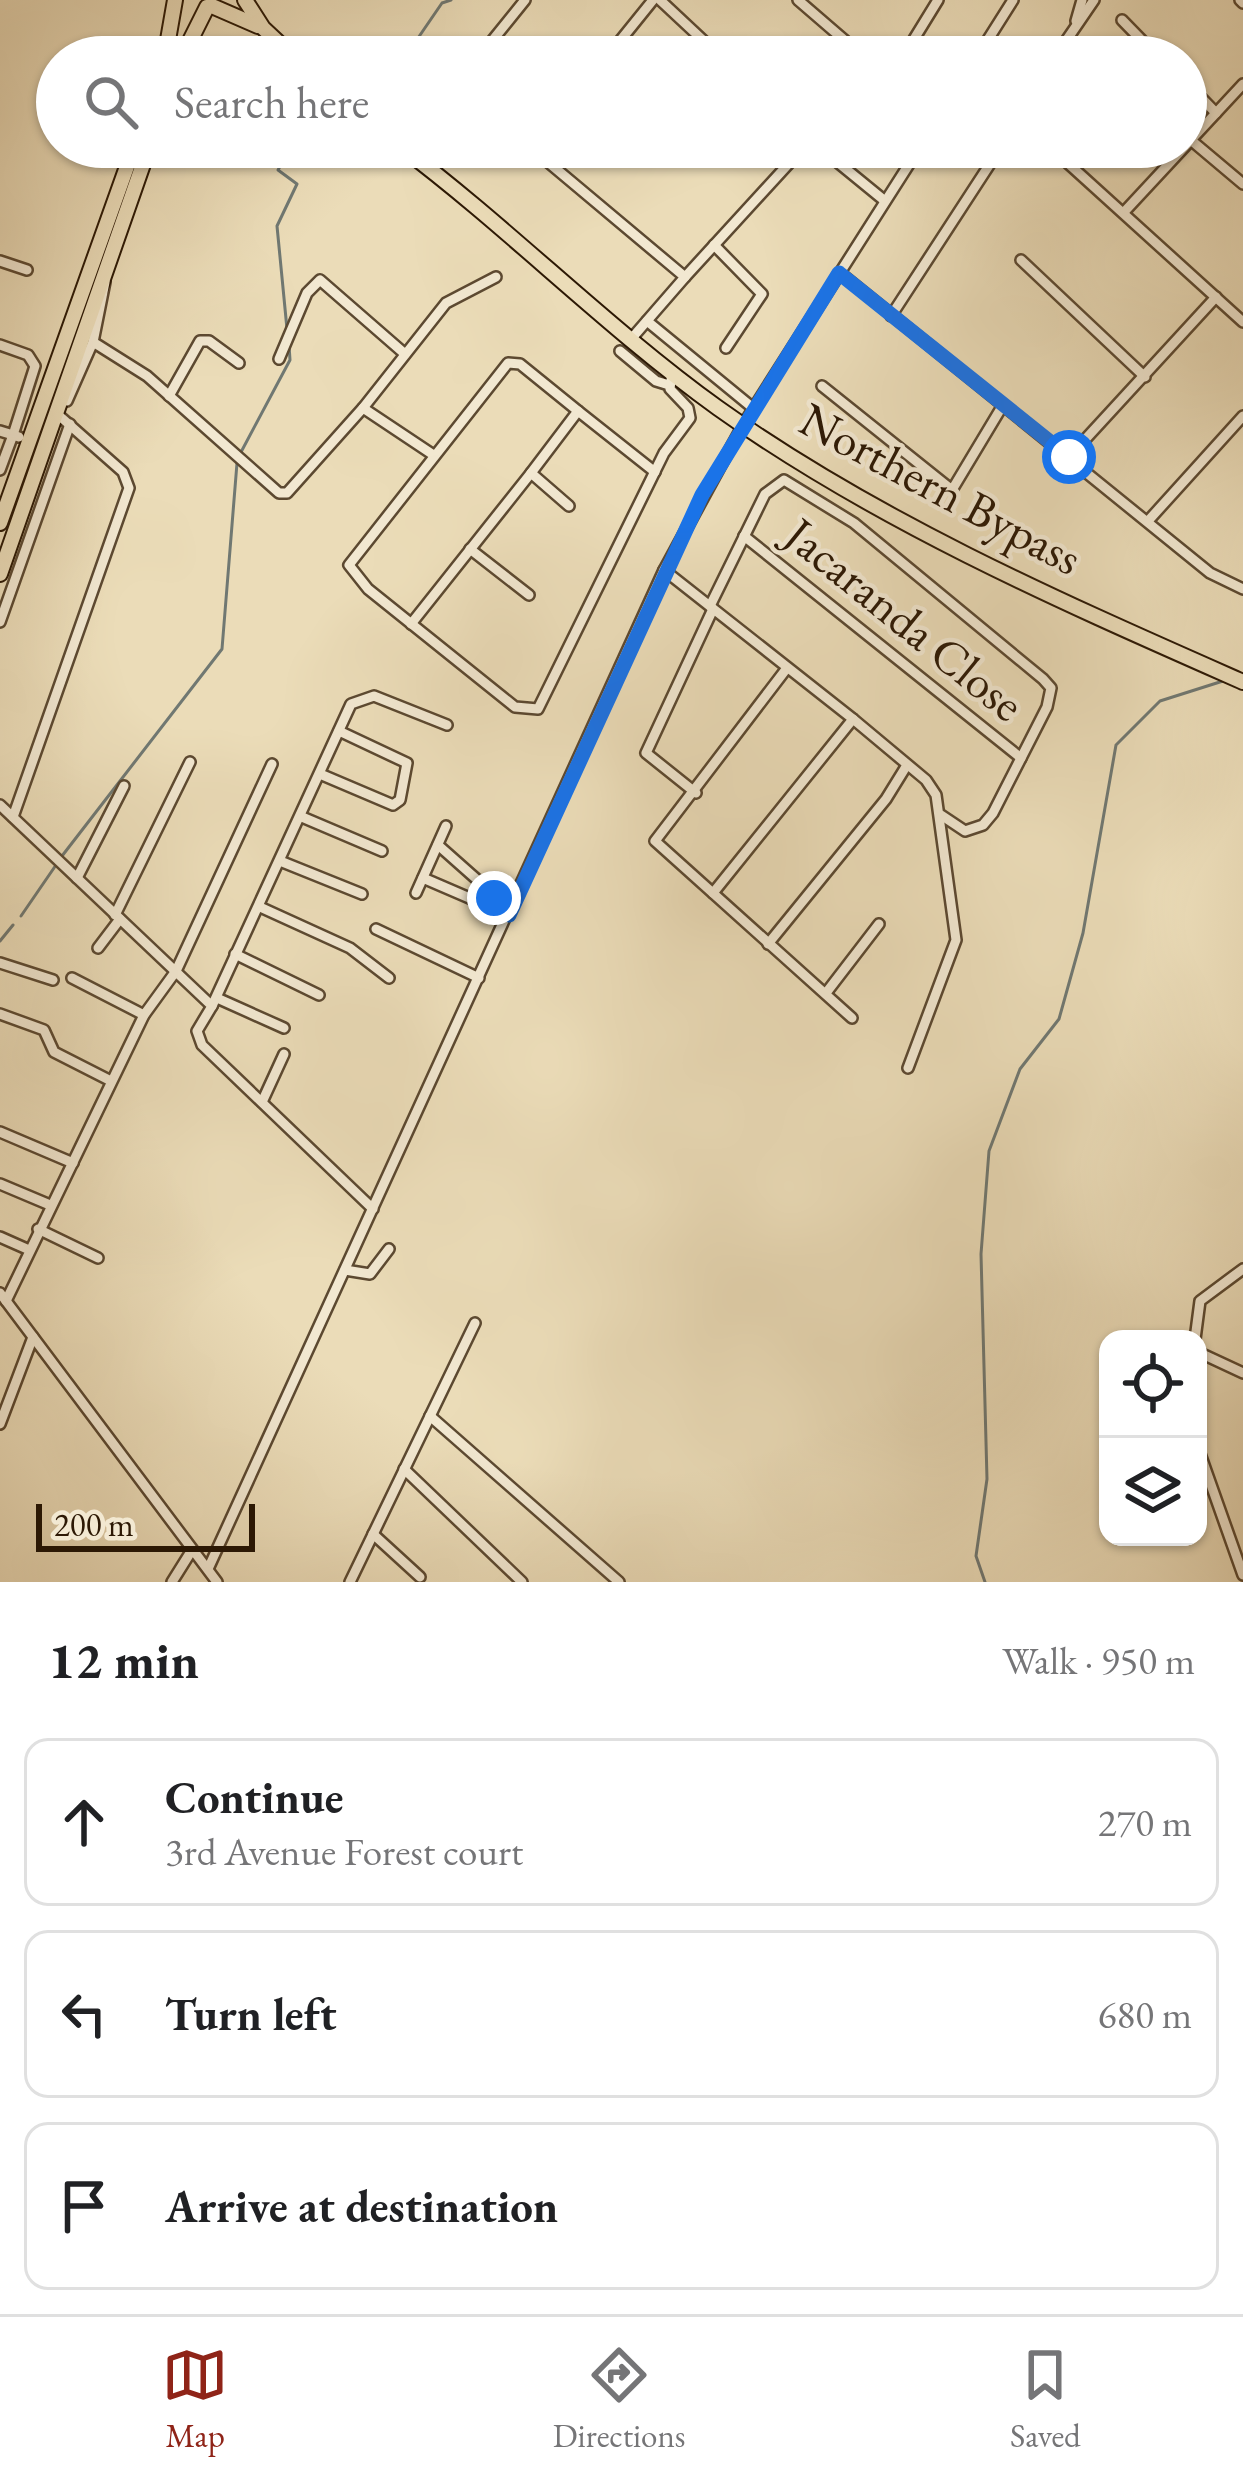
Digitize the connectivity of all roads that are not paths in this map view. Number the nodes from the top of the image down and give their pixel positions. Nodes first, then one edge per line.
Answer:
1 (178, 0) edge
2 (245, 0) edge
3 (525, 0) edge
4 (656, 0) edge
5 (798, 0) edge
6 (938, 0) edge
7 (1013, 0) edge
8 (1082, 0) edge
9 (1094, 0) edge
10 (213, 4) edge
11 (1122, 20) dead end
12 (1074, 26) junction
13 (263, 28) junction
14 (170, 36) edge
15 (194, 36) edge
16 (272, 36) edge
17 (496, 36) edge
18 (625, 36) edge
19 (697, 36) edge
20 (840, 36) edge
21 (916, 36) edge
22 (990, 36) edge
23 (1068, 36) edge
24 (1138, 36) edge
25 (1243, 84) edge
26 (1207, 104) edge
27 (1216, 113) junction
28 (1207, 124) edge
29 (1207, 154) edge
30 (127, 168) edge
31 (141, 168) edge
32 (426, 168) edge
33 (556, 168) edge
34 (785, 168) edge
35 (846, 168) edge
36 (907, 168) edge
37 (987, 168) edge
38 (1075, 168) edge
39 (1166, 168) edge
40 (1243, 184) edge
41 (885, 202) junction
42 (1125, 211) junction
43 (715, 245) junction
44 (1021, 260) dead end
45 (0, 261) edge
46 (27, 270) dead end
47 (839, 273) junction
48 (496, 277) dead end
49 (685, 277) junction
50 (102, 278) junction
51 (1216, 297) junction
52 (891, 316) junction
53 (647, 321) junction
54 (1243, 322) edge
55 (632, 338) junction
56 (93, 342) junction
57 (0, 346) edge
58 (726, 348) dead end
59 (620, 351) dead end
60 (405, 354) junction
61 (279, 359) dead end
62 (34, 362) junction
63 (239, 364) dead end
64 (55, 370) junction
65 (1145, 376) junction
66 (670, 379) junction
67 (822, 386) dead end
68 (169, 396) junction
69 (1003, 405) junction
70 (363, 408) junction
71 (753, 408) junction
72 (578, 411) junction
73 (57, 414) junction
74 (1243, 416) edge
75 (70, 424) junction
76 (742, 425) junction
77 (0, 431) edge
78 (13, 436) junction
79 (30, 440) junction
80 (432, 454) junction
81 (1069, 457) junction
82 (0, 470) edge
83 (655, 472) junction
84 (531, 473) junction
85 (4, 496) edge
86 (569, 506) dead end
87 (20, 517) junction
88 (1, 518) edge
89 (1148, 521) junction
90 (35, 523) junction
91 (744, 536) junction
92 (470, 549) junction
93 (664, 570) junction
94 (0, 574) edge
95 (1243, 589) edge
96 (529, 595) dead end
97 (711, 607) junction
98 (0, 622) edge
99 (411, 624) junction
100 (787, 668) junction
101 (1243, 682) edge
102 (853, 719) junction
103 (447, 725) dead end
104 (339, 730) junction
105 (1021, 758) junction
106 (190, 762) dead end
107 (272, 764) dead end
108 (907, 765) junction
109 (320, 774) junction
110 (124, 786) dead end
111 (696, 793) junction
112 (0, 805) edge
113 (941, 815) junction
114 (13, 817) junction
115 (302, 817) junction
116 (446, 826) dead end
117 (438, 845) junction
118 (382, 851) dead end
119 (280, 861) junction
120 (77, 878) junction
121 (424, 878) junction
122 (416, 893) dead end
123 (713, 893) junction
124 (362, 894) dead end
125 (260, 907) junction
126 (491, 907) junction
127 (509, 915) junction
128 (118, 917) junction
129 (879, 924) dead end
130 (376, 928) dead end
131 (768, 944) junction
132 (98, 948) dead end
133 (235, 954) junction
134 (0, 963) edge
135 (176, 971) junction
136 (72, 978) dead end
137 (389, 978) dead end
138 (479, 978) junction
139 (53, 980) dead end
140 (826, 993) junction
141 (319, 995) dead end
142 (214, 1002) junction
143 (0, 1014) edge
144 (144, 1016) junction
145 (852, 1018) dead end
146 (284, 1028) dead end
147 (284, 1054) dead end
148 (908, 1068) dead end
149 (111, 1081) junction
150 (262, 1102) junction
151 (0, 1132) edge
152 (73, 1163) junction
153 (0, 1184) edge
154 (50, 1205) junction
155 (373, 1209) junction
156 (38, 1229) junction
157 (0, 1237) edge
158 (27, 1249) junction
159 (389, 1249) dead end
160 (98, 1258) dead end
161 (345, 1270) junction
162 (1243, 1270) edge
163 (3, 1297) edge
164 (475, 1323) dead end
165 (1196, 1330) edge
166 (33, 1337) junction
167 (1207, 1356) edge
168 (1243, 1373) edge
169 (430, 1416) junction
170 (0, 1424) edge
171 (404, 1469) junction
172 (1207, 1473) edge
173 (373, 1534) junction
174 (192, 1550) junction
175 (208, 1569) junction
176 (1243, 1575) edge
177 (420, 1577) dead end
178 (172, 1582) edge
179 (217, 1582) edge
180 (350, 1582) edge
181 (522, 1582) edge
182 (619, 1582) edge

1 - 10 main road
1 - 14 main road
2 - 13 main road
3 - 17 street
4 - 18 street
4 - 19 street
5 - 20 street
6 - 21 street
7 - 22 street
8 - 12 street
9 - 12 street
10 - 13 main road
10 - 15 main road
11 - 24 street
12 - 23 street
13 - 16 main road
25 - 27 street
26 - 27 street
27 - 28 street
29 - 40 street
30 - 64 main road
31 - 50 main road
32 - 55 main road, Northern Bypass
33 - 49 street
34 - 43 street
35 - 41 street
36 - 41 street
37 - 52 street
38 - 42 street
39 - 42 street
41 - 47 street
42 - 51 street
43 - 49 street
43 - 58 street
44 - 65 street
45 - 46 street
47 - 52 street
47 - 71 street
48 - 60 street
49 - 53 street
50 - 56 street
50 - 73 main road
51 - 54 street
51 - 65 street
52 - 69 street
53 - 55 street
53 - 71 street
55 - 66 main road, Northern Bypass
56 - 68 street
56 - 73 street
57 - 62 street
59 - 66 street
60 - 61 street
60 - 70 street
62 - 64 street
62 - 78 street
63 - 68 street
64 - 79 main road
65 - 81 street
66 - 76 main road, Northern Bypass
66 - 83 street
67 - 69 street
68 - 70 street
69 - 81 street
70 - 80 street
71 - 76 street
72 - 80 street
72 - 83 street
72 - 84 street
73 - 75 street
73 - 87 main road
74 - 89 street
75 - 90 street
75 - 114 street
76 - 93 street
76 - 101 main road, Northern Bypass
77 - 78 street
78 - 79 street
78 - 82 street
79 - 85 main road
80 - 99 street
81 - 89 street
83 - 99 street
84 - 86 street
84 - 92 street
85 - 88 main road
87 - 90 street
87 - 94 main road
89 - 95 street
90 - 98 street
91 - 97 street
91 - 105 street, Jacaranda Close
91 - 105 street
92 - 96 street
92 - 99 street
93 - 97 street
93 - 127 street
97 - 100 street
97 - 111 street
100 - 102 street
100 - 111 street
102 - 108 street
102 - 123 street
103 - 104 street
104 - 109 street
104 - 109 street
105 - 113 street
106 - 128 street
107 - 135 street
108 - 113 street
108 - 131 street
109 - 115 street
110 - 120 street
111 - 123 street
112 - 114 street
113 - 148 street
114 - 120 street
115 - 118 street
115 - 119 street
116 - 117 street
117 - 121 street
117 - 126 street
119 - 124 street
119 - 125 street
120 - 128 street
121 - 122 street
121 - 126 street
123 - 131 street
125 - 133 street
125 - 137 street
126 - 127 street
127 - 138 street
128 - 132 street
128 - 135 street
129 - 140 street
130 - 138 street
131 - 140 street
133 - 141 street
133 - 142 street
134 - 139 street
135 - 142 street
135 - 144 street
136 - 144 street
138 - 155 street
140 - 145 street
142 - 146 street
142 - 150 street
143 - 149 street
144 - 149 street
147 - 150 street
149 - 152 street
150 - 155 street
151 - 152 street
152 - 154 street
153 - 154 street
154 - 156 street
155 - 161 street
156 - 158 street
156 - 160 street
157 - 158 street
158 - 163 street
159 - 161 street
161 - 175 street
162 - 165 street
163 - 166 street
164 - 169 street
166 - 170 street
166 - 174 street
167 - 168 street
169 - 171 street
169 - 182 street
171 - 173 street
171 - 181 street
172 - 176 street
173 - 177 street
173 - 180 street
174 - 175 street
174 - 178 street
175 - 179 street

